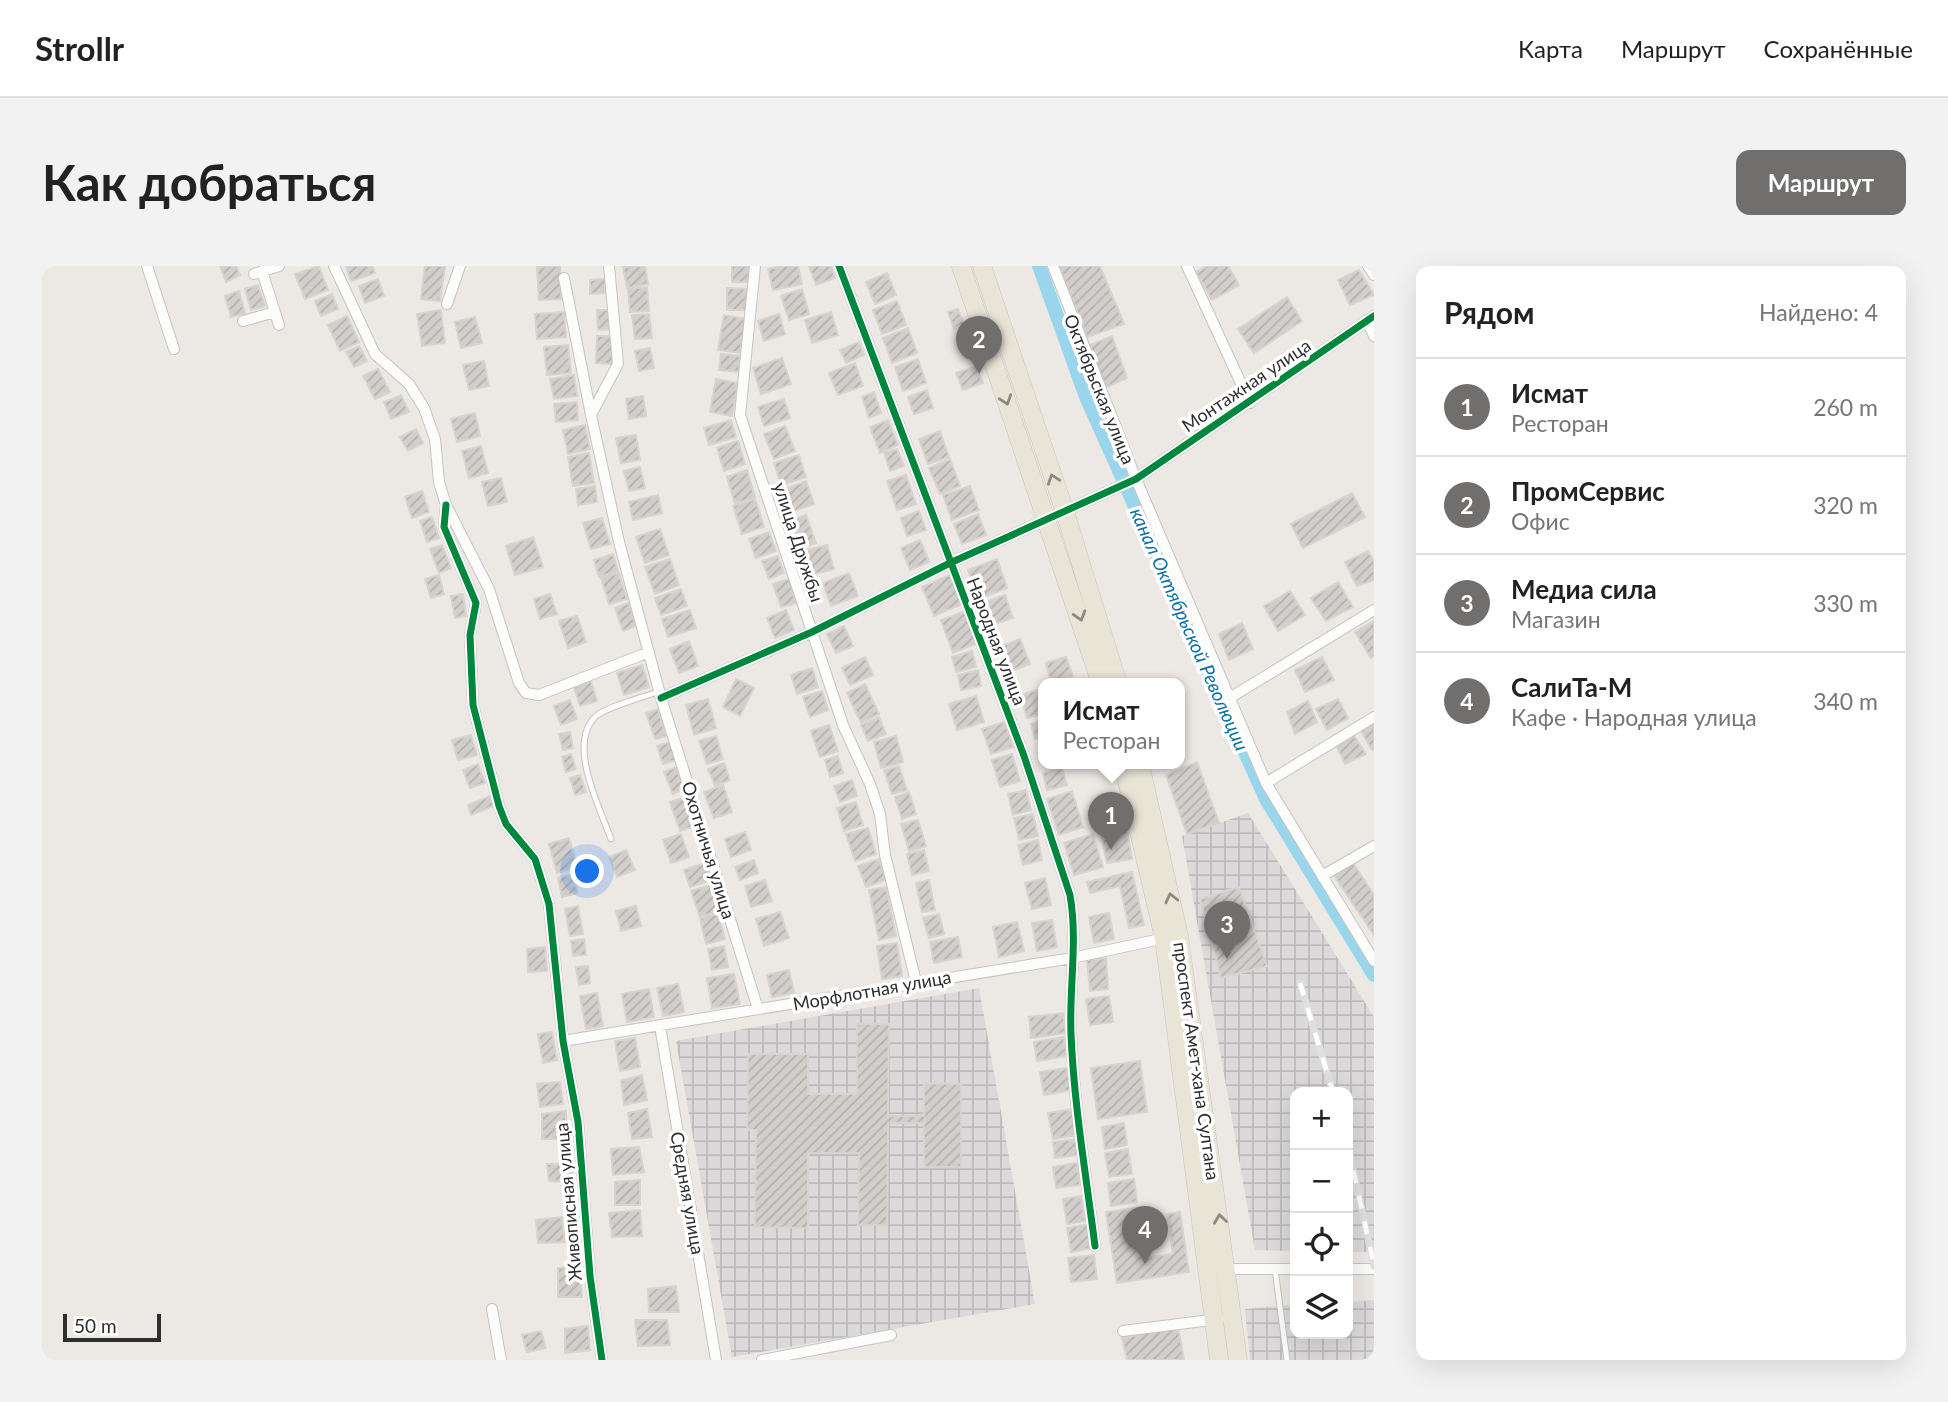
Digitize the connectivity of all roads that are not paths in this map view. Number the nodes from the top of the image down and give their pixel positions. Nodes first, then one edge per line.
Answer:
1 (146, 266) edge
2 (278, 266) edge
3 (334, 266) edge
4 (460, 266) edge
5 (609, 266) edge
6 (755, 266) edge
7 (839, 266) edge
8 (961, 266) edge
9 (982, 266) edge
10 (1053, 266) edge
11 (1187, 266) edge
12 (1368, 266) edge
13 (1374, 275) edge
14 (564, 278) dead end
15 (447, 304) dead end
16 (275, 312) junction
17 (1370, 319) edge
18 (243, 321) dead end
19 (279, 324) dead end
20 (1374, 336) edge
21 (174, 349) dead end
22 (1250, 403) junction
23 (591, 415) junction
24 (1131, 482) junction
25 (446, 505) junction
26 (1056, 515) junction
27 (950, 563) junction
28 (1374, 610) edge
29 (812, 632) junction
30 (649, 652) junction
31 (1099, 678) edge
32 (1116, 678) edge
33 (660, 694) junction
34 (1228, 699) junction
35 (1374, 716) edge
36 (1125, 769) edge
37 (1141, 769) edge
38 (1266, 783) junction
39 (611, 839) dead end
40 (1374, 846) edge
41 (1322, 876) junction
42 (1171, 937) junction
43 (1072, 958) junction
44 (1374, 961) edge
45 (916, 982) junction
46 (758, 1009) junction
47 (660, 1026) junction
48 (563, 1041) junction
49 (1095, 1246) dead end
50 (1227, 1269) junction
51 (1275, 1269) junction
52 (1290, 1269) edge
53 (1353, 1269) edge
54 (1374, 1269) edge
55 (1209, 1270) junction
56 (492, 1309) dead end
57 (1233, 1318) junction
58 (1214, 1320) junction
59 (1123, 1331) dead end
60 (891, 1335) dead end
61 (501, 1360) edge
62 (603, 1360) edge
63 (716, 1360) edge
64 (762, 1360) edge
65 (1219, 1360) edge
66 (1238, 1360) edge
67 (1287, 1360) edge

1 - 21 street
2 - 16 street
3 - 25 street
4 - 15 street
5 - 23 street
6 - 29 street, улица Дружбы
7 - 27 street, Народная улица
8 -> 26 main road
26 -> 9 main road
10 - 24 street, Октябрьская улица
11 - 22 street
12 - 13 street
14 - 23 street, Охотничья улица
16 - 18 street
16 - 19 street
17 - 20 street
17 - 22 street, Монтажная улица
22 - 24 street, Монтажная улица
23 - 30 street, Охотничья улица
24 - 26 street, Монтажная улица
24 - 34 street, Октябрьская улица
25 - 30 street
25 - 48 street, Живописная улица
26 - 27 street, Монтажная улица
26 -> 31 main road
26 - 32 main road
27 - 29 street, Монтажная улица
27 - 43 street, Народная улица
28 - 34 street
29 - 33 street, Монтажная улица
29 - 45 street, улица Дружбы
30 - 33 street, Охотничья улица
33 - 39 lane
33 - 46 street, Охотничья улица
34 - 38 street, Октябрьская улица
35 - 38 street
36 - 42 main road
42 -> 37 main road, проспект Амет-хана Султана
38 - 41 street, Октябрьская улица
40 - 41 street
41 - 44 street, Октябрьская улица
42 - 43 street, Морфлотная улица
50 -> 42 main road, проспект Амет-хана Султана
42 - 55 main road
43 - 45 street, Морфлотная улица
43 - 49 street, Народная улица
45 - 46 street, Морфлотная улица
46 - 47 street, Морфлотная улица
47 - 48 street, Морфлотная улица
47 - 63 street, Средняя улица
48 - 62 street, Живописная улица
50 - 51 street
50 - 55 street
50 - 57 main road, проспект Амет-хана Султана
51 - 52 street
51 - 67 lane
53 - 54 street
55 - 58 main road
56 - 61 street
57 - 58 street
57 - 66 main road, проспект Амет-хана Султана
58 - 59 street
58 - 65 main road
60 - 64 street

